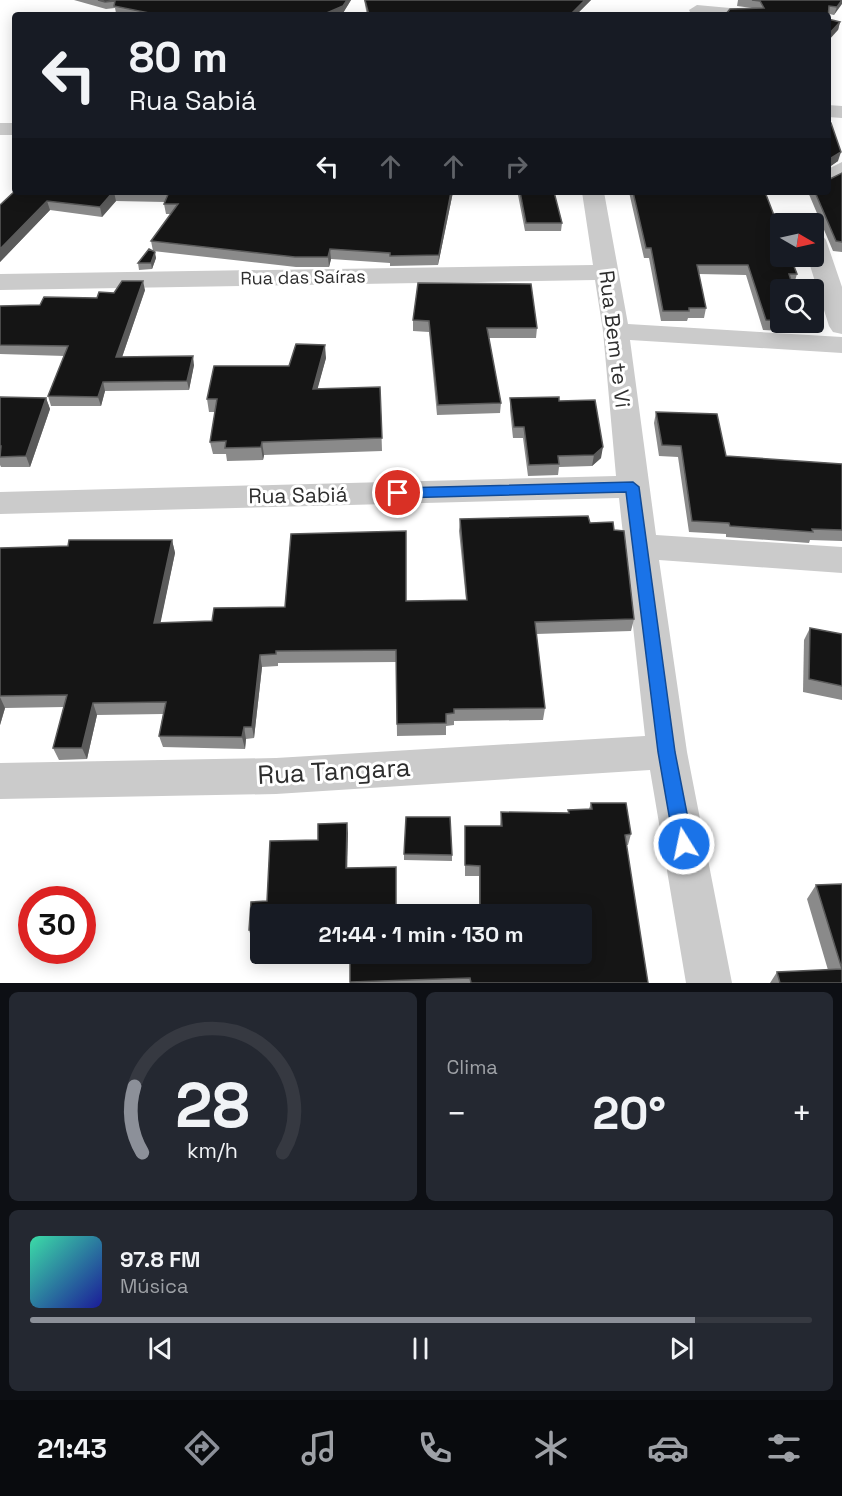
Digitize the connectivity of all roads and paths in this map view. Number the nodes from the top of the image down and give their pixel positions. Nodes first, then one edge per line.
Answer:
1 (698, 8) edge
2 (729, 12) edge
3 (594, 195) edge
4 (823, 267) edge
5 (607, 272) junction
6 (0, 282) edge
7 (842, 326) edge
8 (616, 331) junction
9 (842, 345) edge
10 (633, 487) junction
11 (0, 503) edge
12 (640, 546) junction
13 (842, 560) edge
14 (667, 752) junction
15 (0, 781) edge
16 (709, 983) edge

1 - 2 street
3 - 5 street, Rua Bem te Vi
4 - 7 street
5 - 6 street, Rua das Saíras
5 - 8 street, Rua Bem te Vi
8 - 9 street
8 - 10 street, Rua Bem te Vi
10 - 11 street, Rua Sabiá
10 - 12 street, Rua Bem te Vi
12 - 13 street
12 - 14 street, Rua Bem te Vi
14 - 15 street, Rua Tangara
14 - 16 street, Rua Bem te Vi

